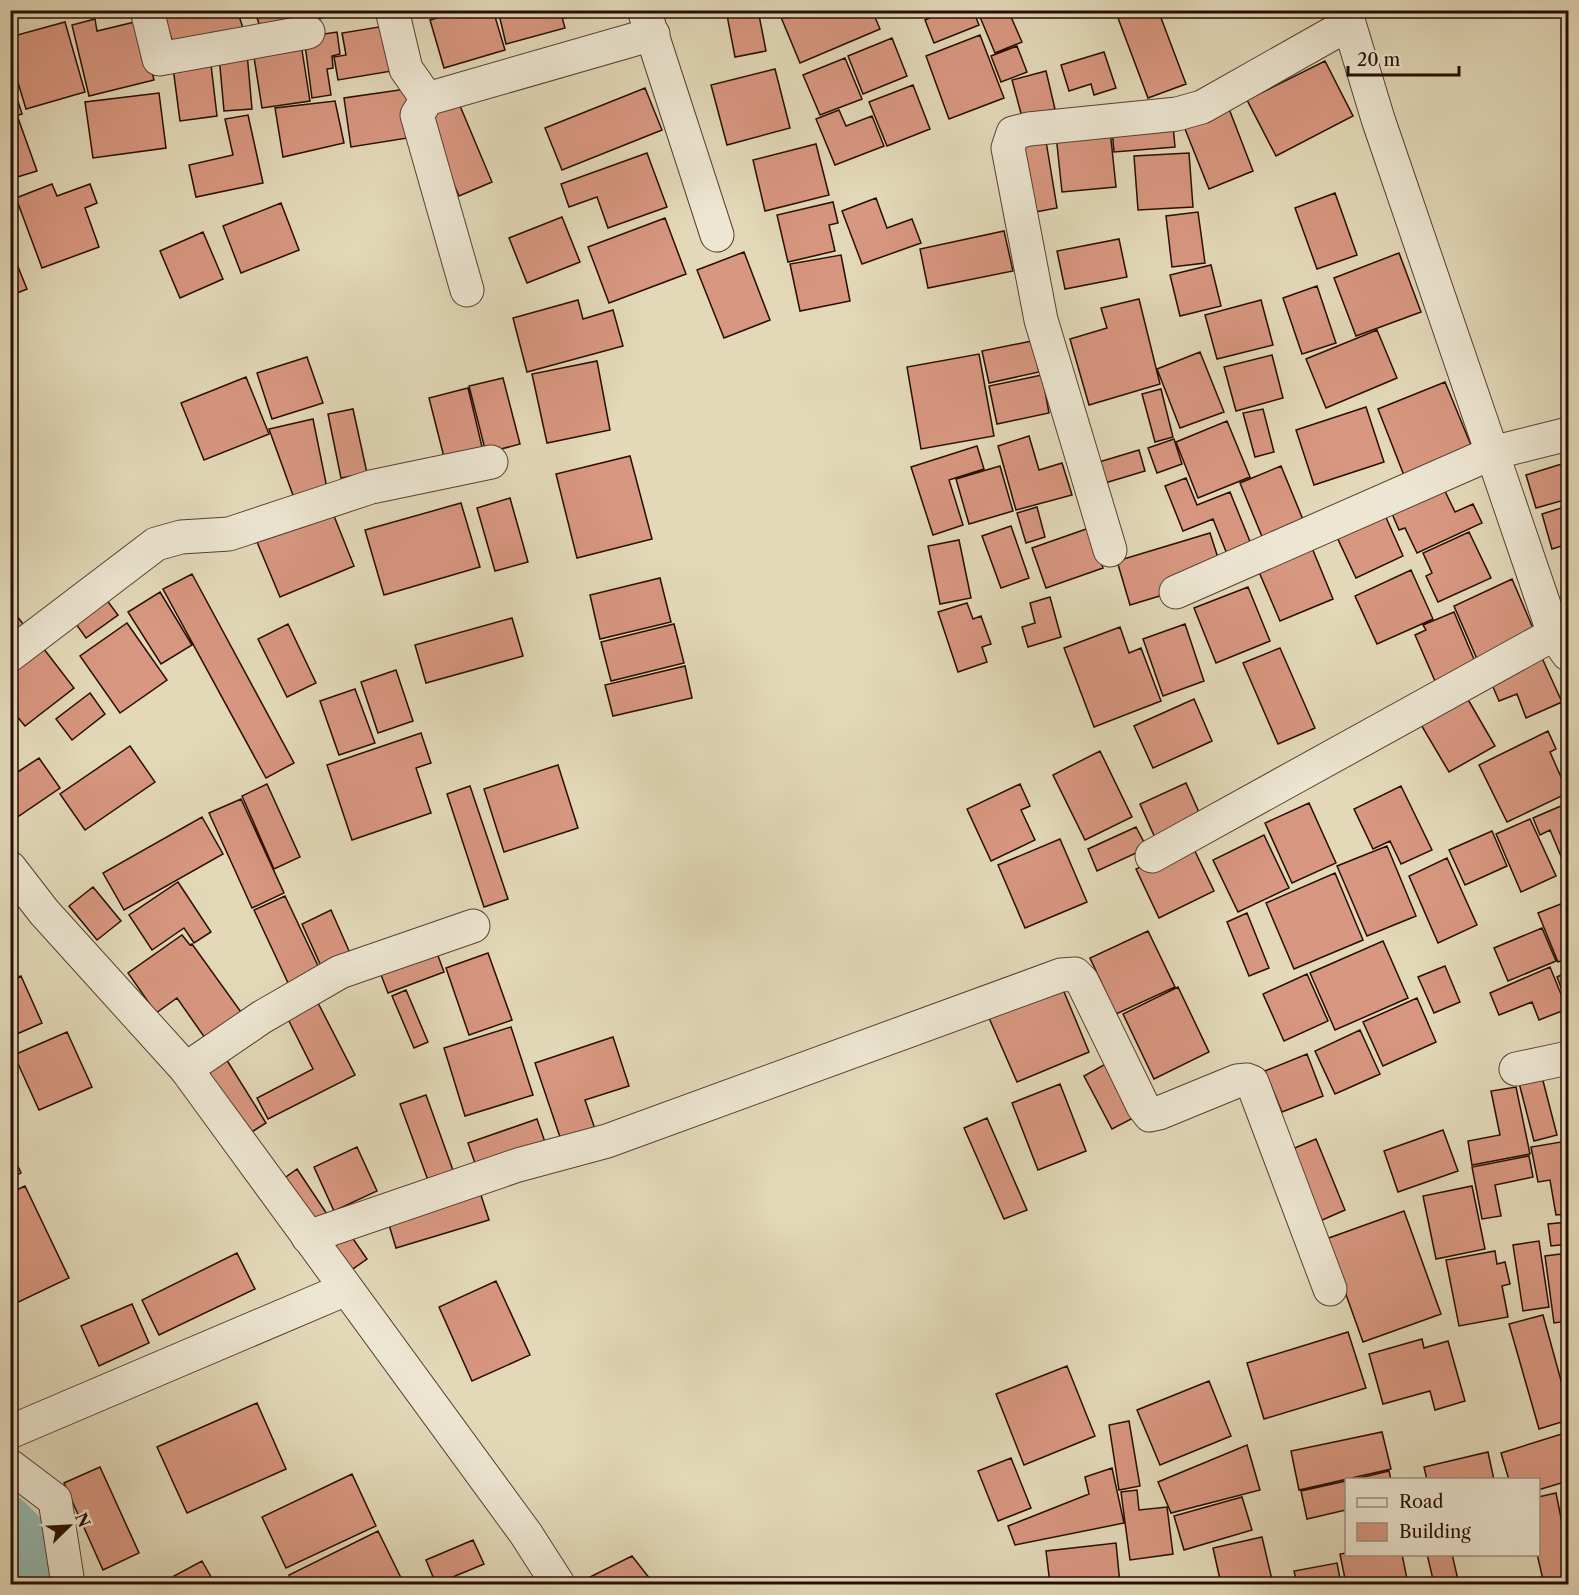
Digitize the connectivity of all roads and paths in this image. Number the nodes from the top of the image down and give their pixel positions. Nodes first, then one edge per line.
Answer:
1 (147, 10) edge
2 (392, 10) edge
3 (1347, 17) edge
4 (649, 22) edge
5 (308, 32) dead end
6 (427, 99) junction
7 (717, 235) dead end
8 (467, 290) dead end
9 (1569, 434) edge
10 (1492, 453) junction
11 (491, 462) dead end
12 (1110, 550) dead end
13 (1176, 592) dead end
14 (1561, 644) edge
15 (10, 655) edge
16 (1152, 856) dead end
17 (10, 868) edge
18 (473, 926) dead end
19 (1569, 1058) edge
20 (1516, 1069) dead end
21 (186, 1070) junction
22 (308, 1237) junction
23 (346, 1289) junction
24 (1330, 1289) dead end
25 (10, 1432) edge
26 (10, 1466) edge
27 (68, 1584) edge
28 (558, 1584) edge

1 - 5 street
2 - 6 street
3 - 10 street
3 - 12 street
4 - 6 street
4 - 7 street
6 - 8 street
9 - 10 street
10 - 13 street
10 - 14 street
11 - 15 street
14 - 16 street
17 - 21 street
18 - 21 street
19 - 20 street
21 - 22 street
22 - 23 street
22 - 24 street
23 - 25 street
23 - 28 street
26 - 27 street

